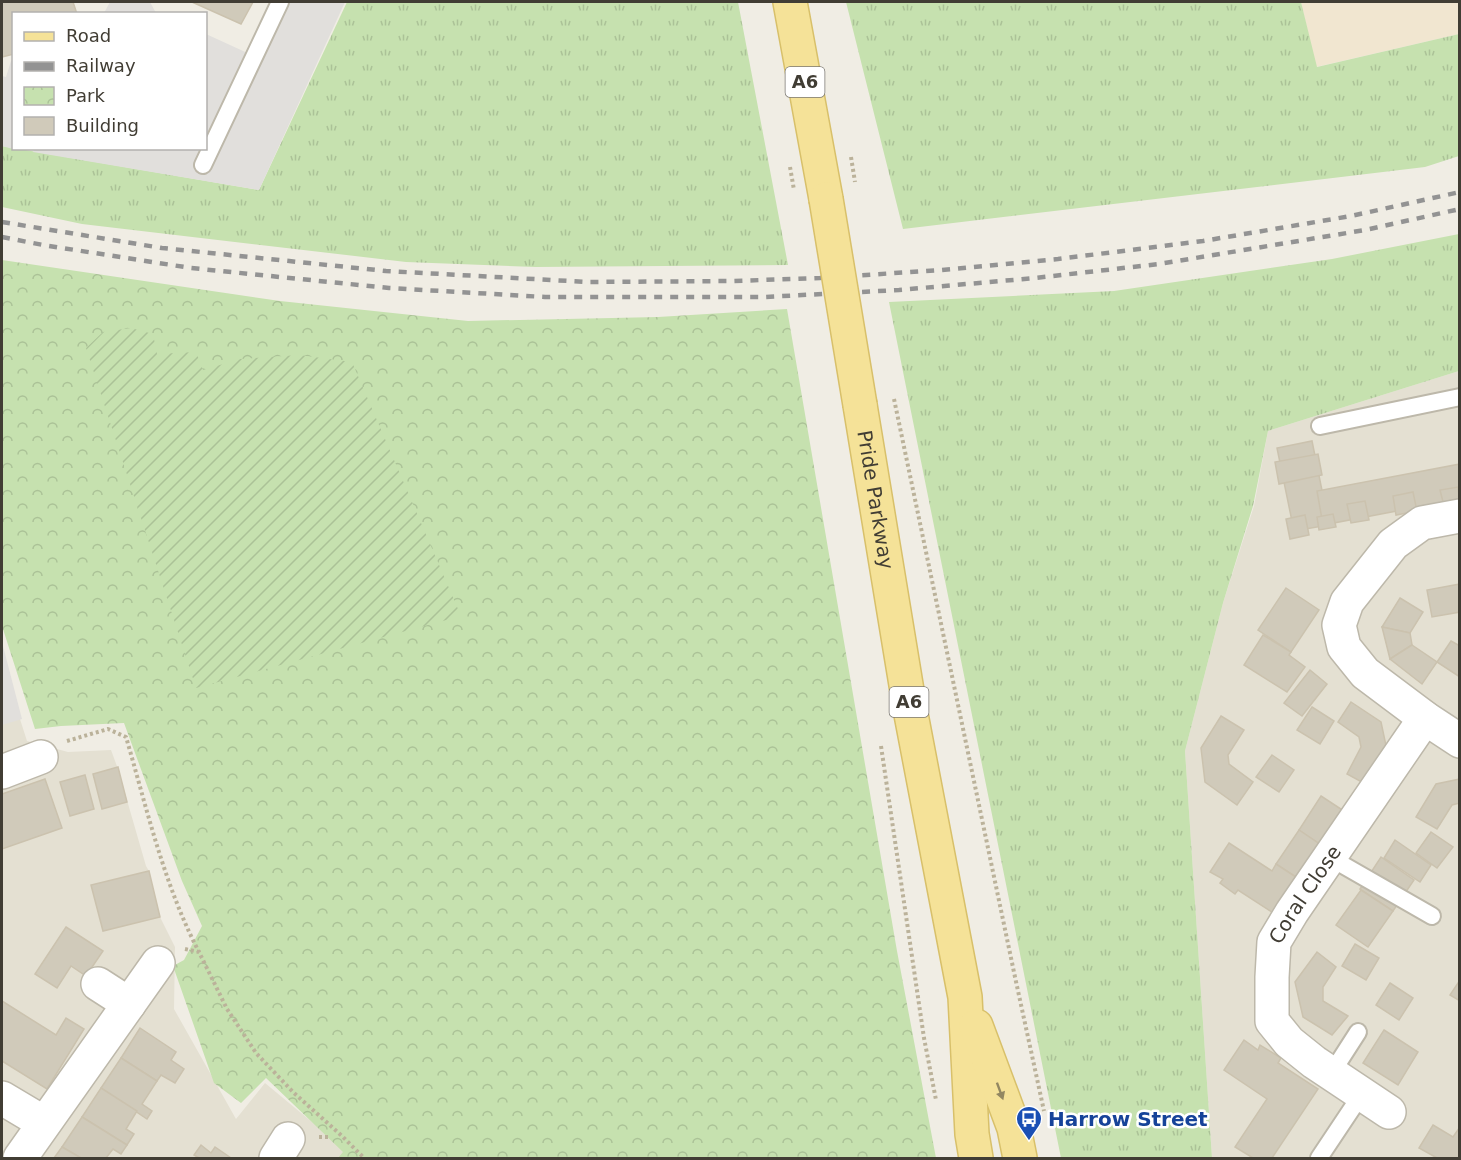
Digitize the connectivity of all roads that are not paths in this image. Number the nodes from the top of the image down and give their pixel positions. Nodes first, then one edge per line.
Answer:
1 (280, 2) edge
2 (790, 2) edge
3 (203, 165) dead end
4 (1460, 397) edge
5 (1320, 426) dead end
6 (1460, 516) edge
7 (1425, 718) junction
8 (1460, 741) edge
9 (41, 757) road end
10 (2, 772) edge
11 (1329, 857) junction
12 (1432, 916) dead end
13 (170, 956) road end
14 (98, 984) dead end
15 (965, 997) junction
16 (129, 1004) junction
17 (1358, 1032) dead end
18 (1331, 1074) junction
19 (1361, 1095) junction
20 (2, 1098) edge
21 (1389, 1112) dead end
22 (44, 1123) junction
23 (20, 1158) edge
24 (976, 1158) edge
25 (1020, 1158) edge
26 (1319, 1158) edge

1 - 3 lane
2 - 15 main road, Pride Parkway / A6, bridge
4 - 5 lane
6 - 7 street
7 - 8 street
7 - 11 street, Coral Close
9 - 10 street
11 - 12 lane
11 - 18 street, Coral Close
13 - 16 street
14 - 16 street
15 - 24 main road, A6
15 -> 25 main road, A6
16 - 22 street
17 - 18 lane
18 - 19 street, Coral Close
19 - 21 street, Coral Close
19 - 26 lane
20 - 22 street
22 - 23 street

